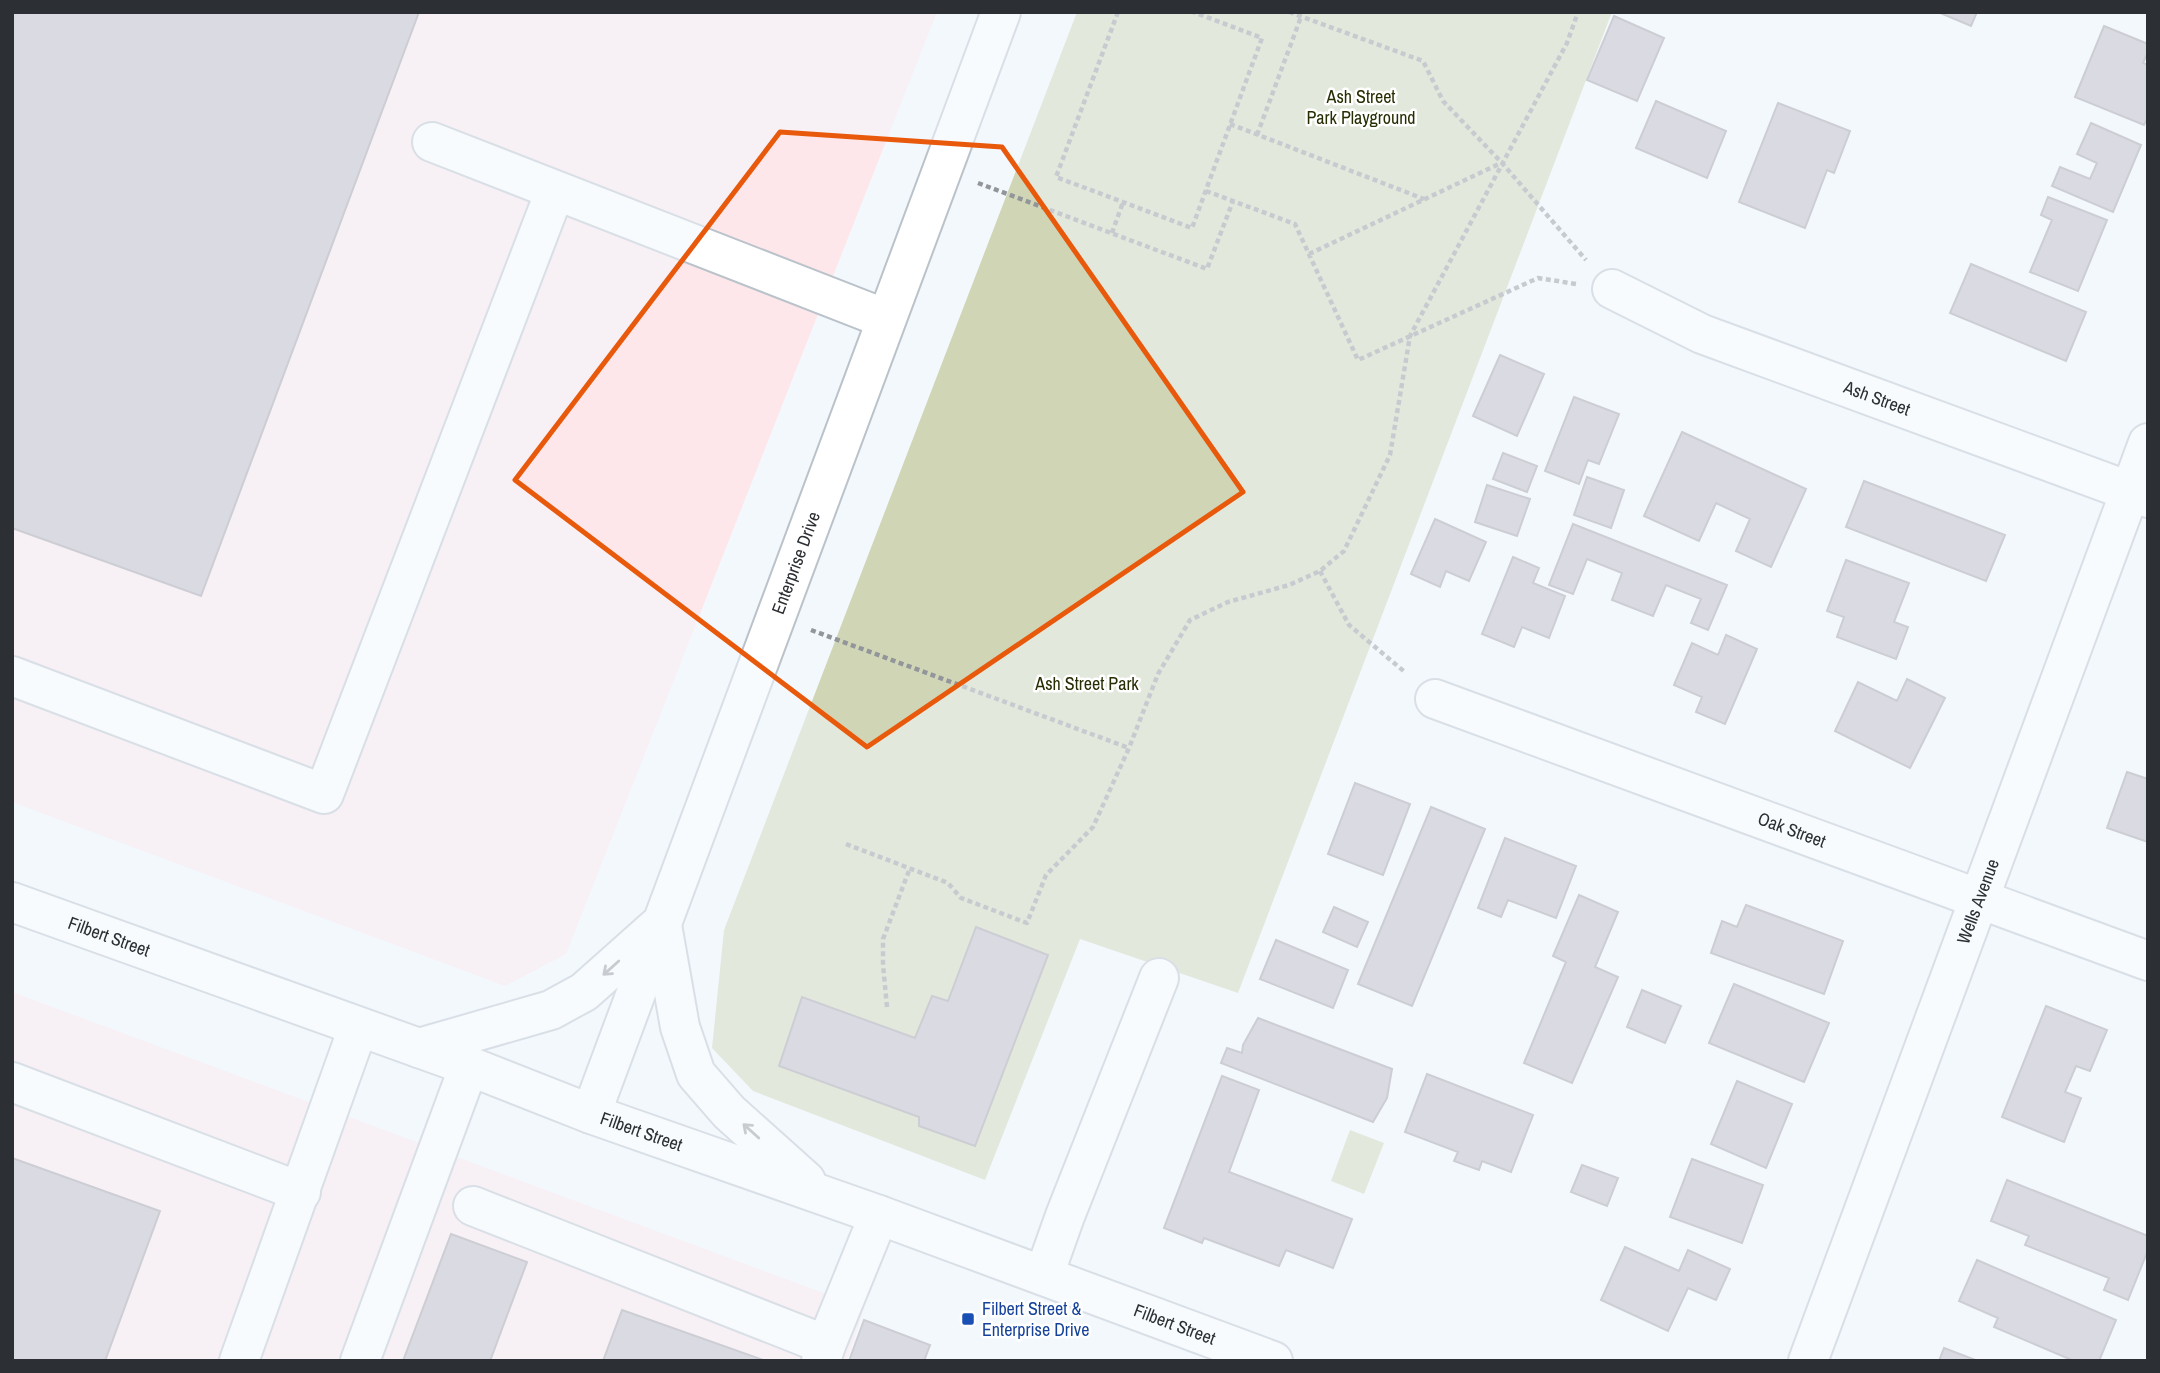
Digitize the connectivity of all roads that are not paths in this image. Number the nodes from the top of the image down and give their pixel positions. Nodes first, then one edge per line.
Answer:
1 (1001, 12) edge
2 (432, 142) dead end
3 (555, 191) junction
4 (1612, 289) road end
5 (886, 319) junction
6 (2148, 443) edge
7 (2138, 495) edge
8 (12, 676) edge
9 (1435, 699) road end
10 (1978, 898) junction
11 (12, 902) edge
12 (661, 923) junction
13 (2148, 961) edge
14 (1159, 978) dead end
15 (358, 1028) junction
16 (419, 1048) junction
17 (468, 1066) junction
18 (12, 1082) edge
19 (591, 1114) junction
20 (301, 1192) junction
21 (820, 1194) junction
22 (473, 1206) dead end
23 (879, 1215) junction
24 (1044, 1276) junction
25 (824, 1353) edge
26 (239, 1361) edge
27 (360, 1361) edge
28 (1273, 1361) edge
29 (1808, 1361) edge

1 - 5 street, Enterprise Drive
2 - 3 street
3 - 5 street
3 - 8 street
4 - 7 street, Ash Street
5 - 12 street, Enterprise Drive
6 - 7 street, Wells Avenue
7 - 10 street, Wells Avenue
9 - 10 street, Oak Street
10 - 13 street, Oak Street
10 - 29 street, Wells Avenue
11 - 15 street, Filbert Street
12 -> 16 street
12 - 19 street, Enterprise Drive
21 -> 12 street
14 - 24 street
15 - 16 street, Filbert Street
15 - 20 street
16 - 17 street, Filbert Street
17 - 19 street, Filbert Street
17 - 27 street
18 - 20 street
19 - 21 street, Filbert Street
20 - 26 street
21 - 23 street, Filbert Street
22 - 25 street
23 - 24 street, Filbert Street
23 - 25 street
24 - 28 street, Filbert Street

